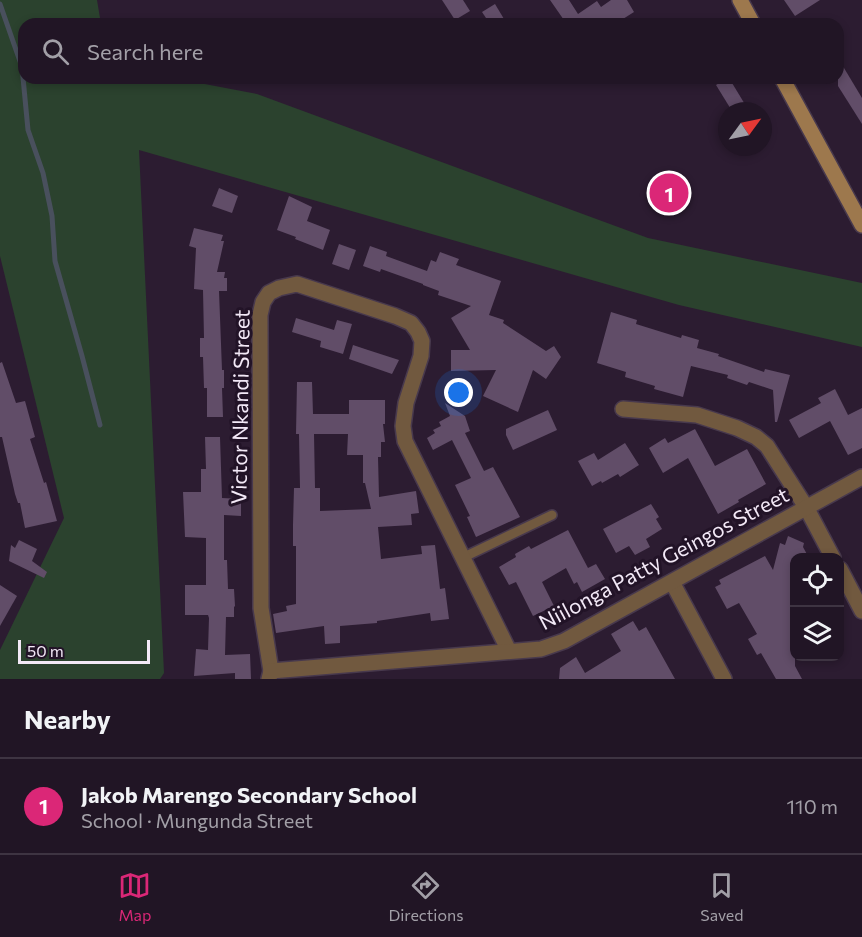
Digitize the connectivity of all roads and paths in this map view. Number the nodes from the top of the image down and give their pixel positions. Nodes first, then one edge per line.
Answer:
1 (740, 0) edge
2 (750, 18) edge
3 (785, 84) edge
4 (862, 225) edge
5 (623, 409) dead end
6 (862, 477) edge
7 (806, 507) junction
8 (552, 515) dead end
9 (830, 553) edge
10 (462, 558) junction
11 (844, 577) edge
12 (672, 582) junction
13 (862, 611) edge
14 (509, 651) junction
15 (270, 675) edge
16 (724, 679) edge

1 - 2 street
3 - 4 street
5 - 7 street
6 - 7 street, Niilonga Patty Geingos Street
7 - 9 street
7 - 12 street, Niilonga Patty Geingos Street
8 - 10 lane
10 - 14 street, Victor Nkandi Street
10 - 15 street, Victor Nkandi Street
11 - 13 street
12 - 14 street, Niilonga Patty Geingos Street
12 - 16 street
14 - 15 street, Niilonga Patty Geingos Street

